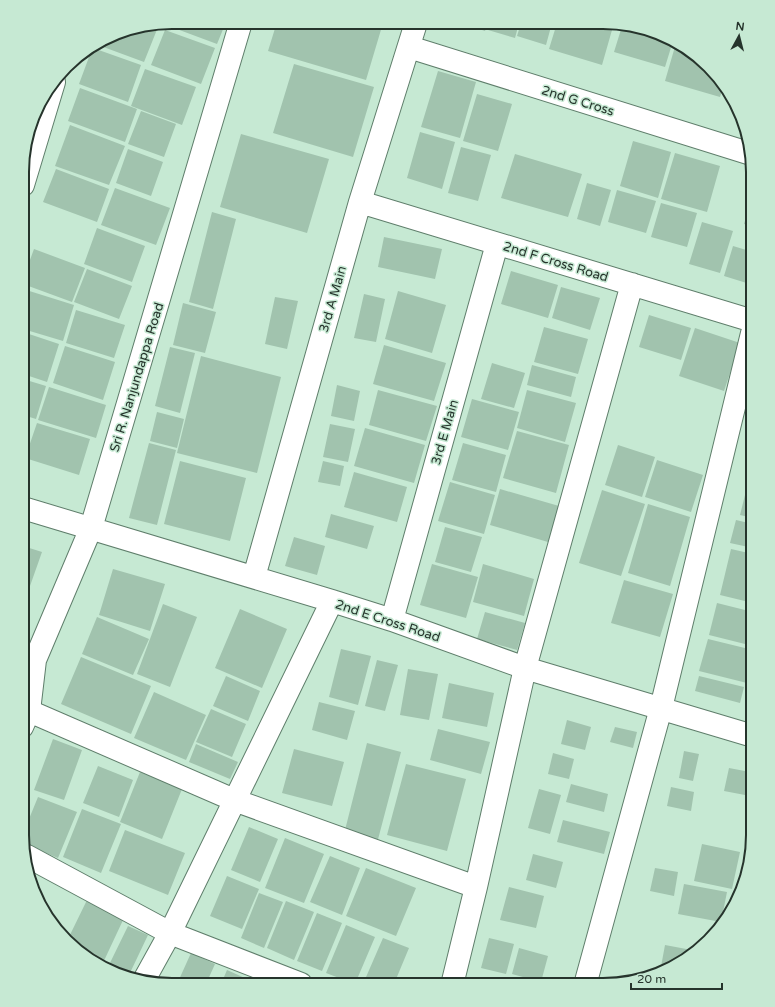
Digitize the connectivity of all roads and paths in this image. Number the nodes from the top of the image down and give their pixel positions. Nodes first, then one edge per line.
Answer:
1 (239, 29) edge
2 (414, 29) edge
3 (408, 47) junction
4 (49, 100) edge
5 (745, 152) edge
6 (29, 165) edge
7 (360, 202) junction
8 (497, 244) junction
9 (632, 284) junction
10 (746, 319) edge
11 (746, 357) edge
12 (29, 510) edge
13 (90, 528) junction
14 (254, 577) junction
15 (332, 601) junction
16 (392, 620) junction
17 (29, 663) edge
18 (526, 668) junction
19 (661, 708) junction
20 (29, 721) edge
21 (746, 734) edge
22 (234, 800) junction
23 (31, 858) edge
24 (476, 887) junction
25 (170, 933) junction
26 (146, 975) edge
27 (286, 978) edge
28 (454, 978) edge
29 (587, 978) edge

1 - 13 street, Sri R. Nanjundappa Road
2 - 3 street, 3rd A Main
3 - 5 street, 2nd G Cross
3 - 7 street, 3rd A Main
4 - 6 street
7 - 8 street, 2nd F Cross Road
7 - 14 street, 3rd A Main
8 - 9 street, 2nd F Cross Road
8 - 16 street, 3rd E Main
9 - 10 street, 2nd F Cross Road
9 - 18 street
11 - 19 street
12 - 13 street, 2nd E Cross Road
13 - 14 street, 2nd E Cross Road
13 - 17 street, Sri R. Nanjundappa Road
14 - 15 street, 2nd E Cross Road
15 - 16 street, 2nd E Cross Road
15 - 22 street
16 - 18 street, 2nd E Cross Road
18 - 19 street, 2nd E Cross Road
18 - 24 street
19 - 21 street, 2nd E Cross Road
19 - 29 street
20 - 22 street
22 - 24 street
22 - 25 street
23 - 25 street
24 - 28 street
25 - 26 street
25 - 27 street

